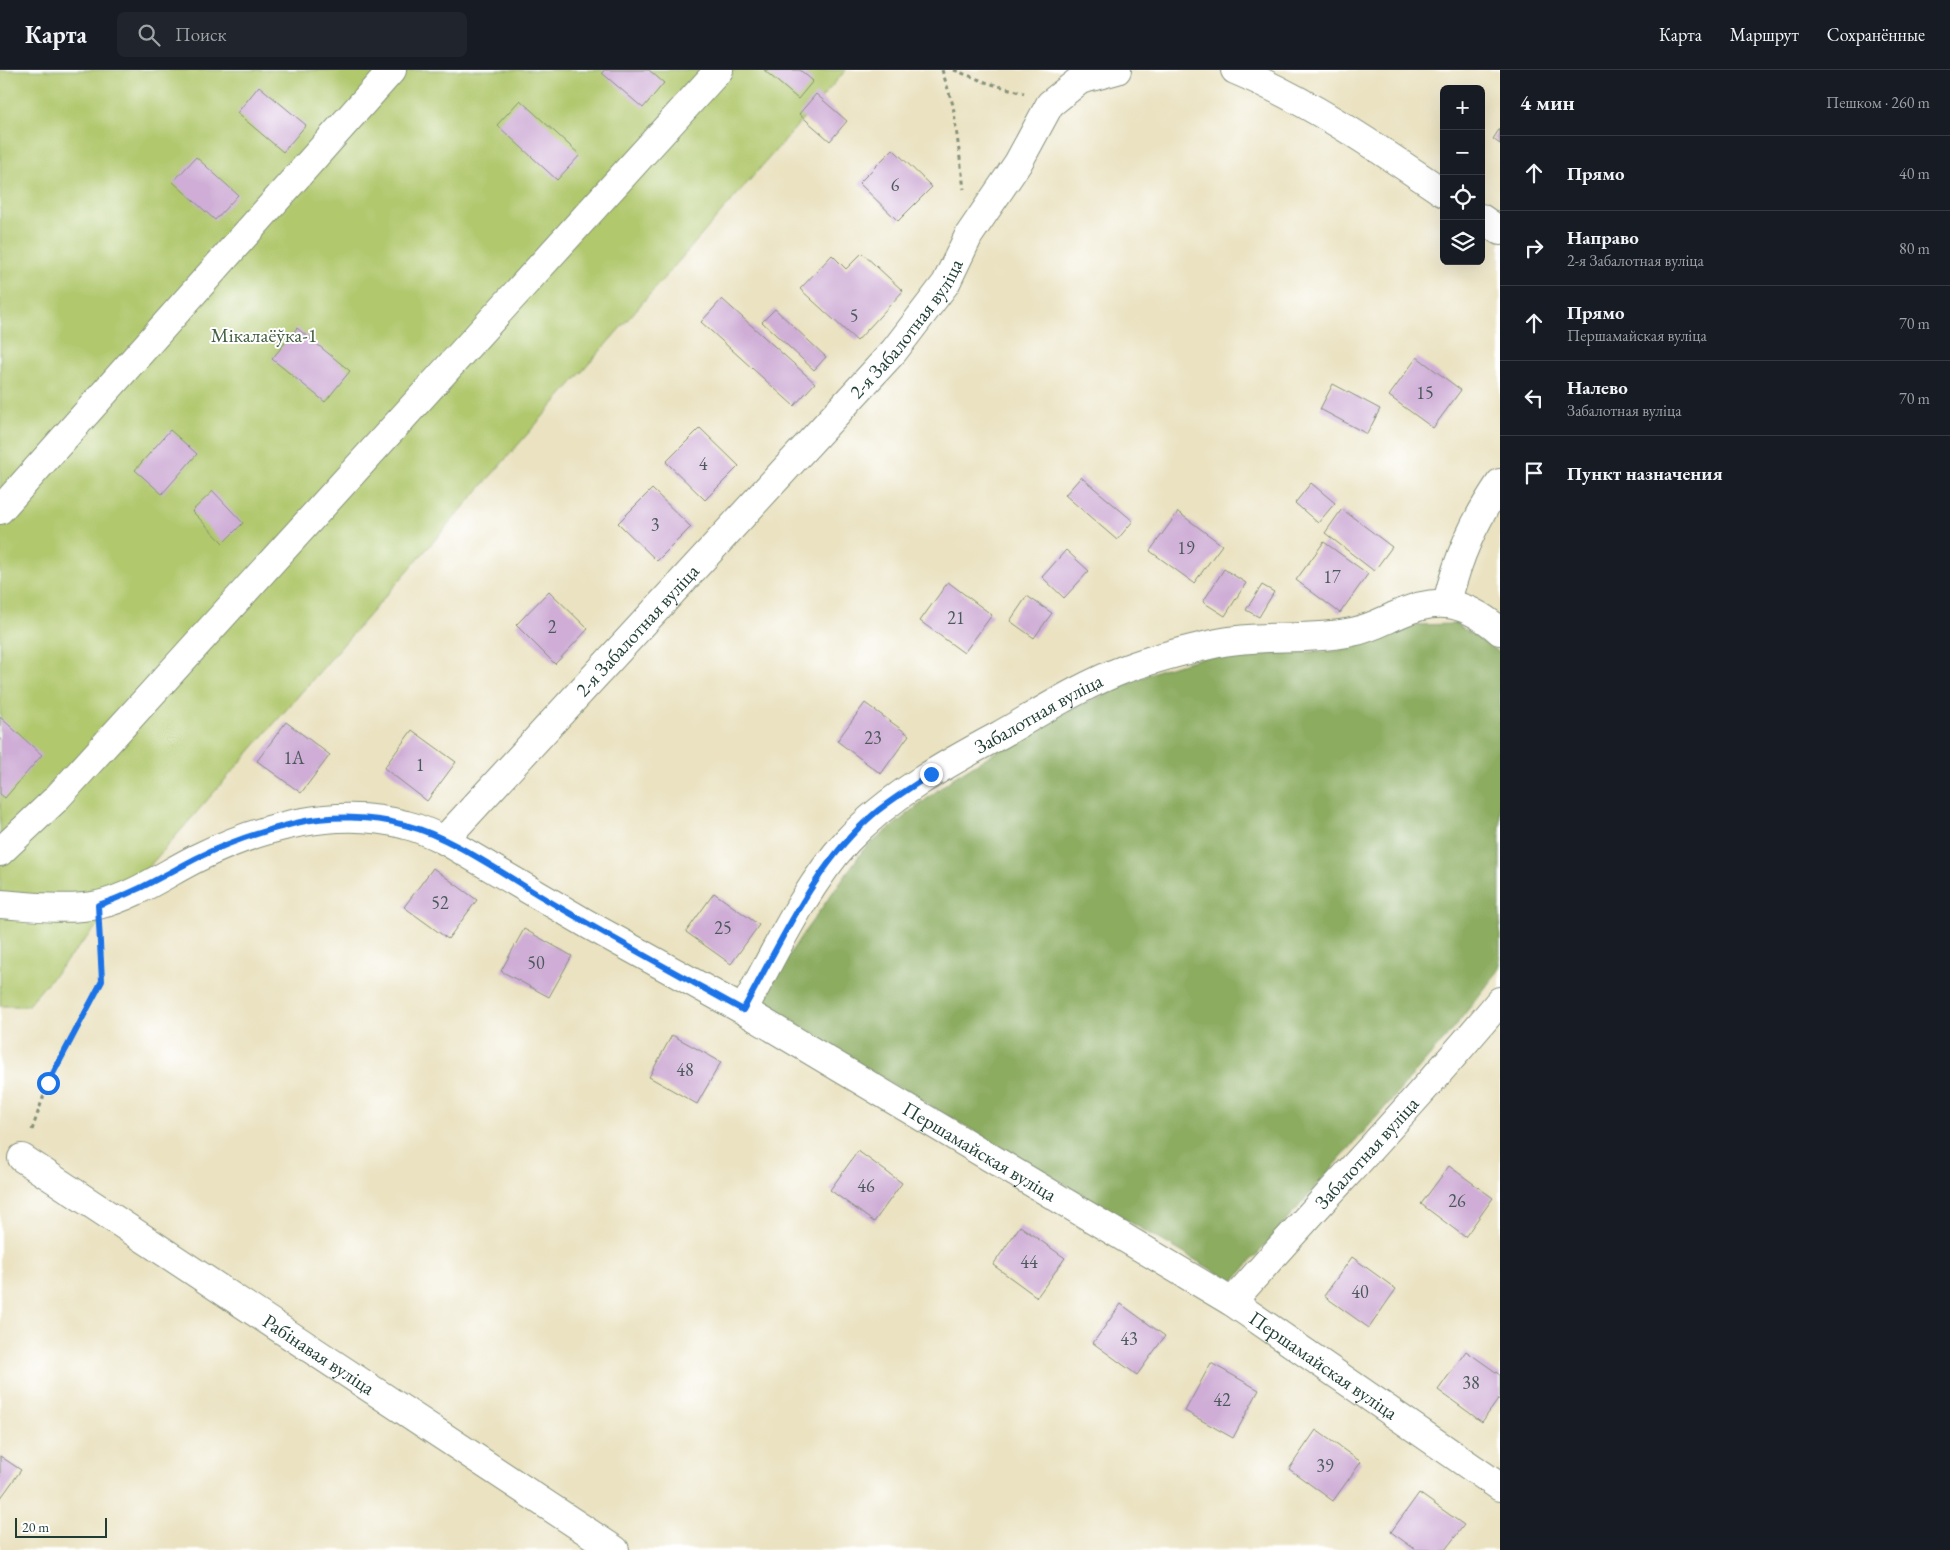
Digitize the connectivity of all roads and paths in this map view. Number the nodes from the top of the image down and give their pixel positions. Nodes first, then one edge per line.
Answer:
1 (392, 70) edge
2 (719, 70) edge
3 (942, 70) edge
4 (954, 70) edge
5 (1117, 70) edge
6 (1235, 70) edge
7 (1050, 104) junction
8 (1440, 190) edge
9 (1484, 220) edge
10 (1500, 231) edge
11 (969, 234) junction
12 (1500, 483) edge
13 (0, 510) edge
14 (1447, 602) junction
15 (1500, 631) edge
16 (444, 840) junction
17 (0, 852) edge
18 (0, 904) edge
19 (98, 905) junction
20 (1500, 1001) edge
21 (743, 1010) junction
22 (22, 1158) joint
23 (1232, 1302) junction
24 (1500, 1487) edge
25 (615, 1550) edge

1 - 13 street
2 - 17 street
3 - 11 path
4 - 7 path
5 - 7 street, 2-я Забалотная вуліца
6 - 8 street
7 - 11 street, 2-я Забалотная вуліца
9 - 10 street
11 - 16 street, 2-я Забалотная вуліца
12 - 14 street
14 - 15 street, Забалотная вуліца
14 - 21 street, Забалотная вуліца
16 - 19 street
16 - 21 street, Першамайская вуліца
18 - 19 street
19 - 22 path
20 - 23 street, Забалотная вуліца
21 - 23 street, Першамайская вуліца
22 - 25 street, Рабінавая вуліца
23 - 24 street, Першамайская вуліца

